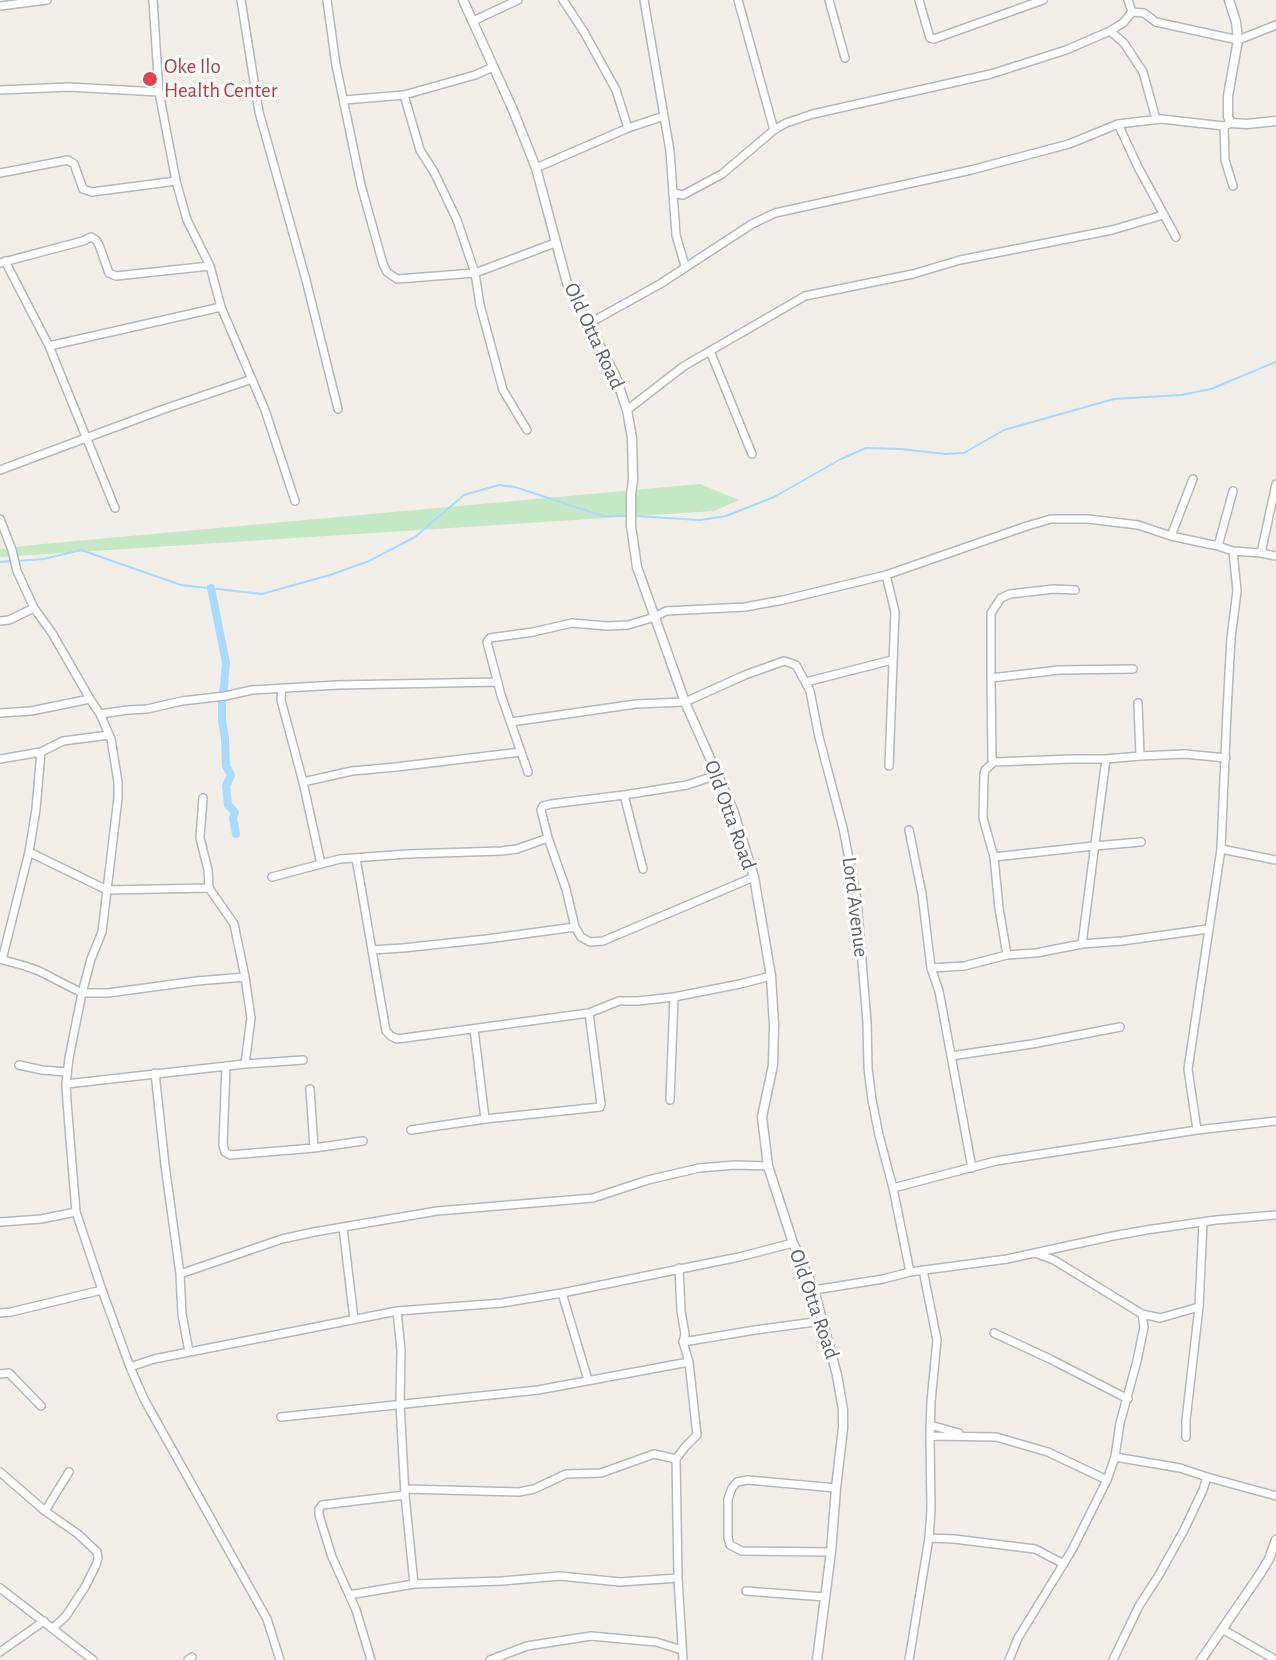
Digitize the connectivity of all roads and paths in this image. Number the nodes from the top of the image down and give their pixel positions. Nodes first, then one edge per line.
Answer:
1 (47, 0) edge
2 (153, 0) edge
3 (241, 0) edge
4 (327, 0) edge
5 (463, 0) edge
6 (518, 0) edge
7 (563, 0) edge
8 (644, 0) edge
9 (738, 0) edge
10 (829, 0) edge
11 (919, 0) edge
12 (1043, 0) edge
13 (1128, 0) edge
14 (1228, 0) edge
15 (0, 6) edge
16 (1132, 12) junction
17 (473, 21) junction
18 (1276, 26) edge
19 (1110, 31) junction
20 (1238, 40) junction
21 (845, 58) dead end
22 (493, 66) junction
23 (0, 90) edge
24 (159, 92) junction
25 (404, 95) junction
26 (344, 100) junction
27 (664, 116) junction
28 (1156, 119) junction
29 (1275, 122) edge
30 (1118, 124) junction
31 (1227, 125) junction
32 (628, 128) junction
33 (774, 130) junction
34 (536, 168) junction
35 (0, 173) edge
36 (176, 181) junction
37 (1233, 186) dead end
38 (674, 193) junction
39 (1163, 214) junction
40 (1176, 237) dead end
41 (555, 243) junction
42 (3, 262) edge
43 (210, 266) junction
44 (685, 266) junction
45 (475, 273) junction
46 (221, 307) junction
47 (588, 324) junction
48 (49, 346) junction
49 (710, 351) junction
50 (252, 379) junction
51 (338, 409) dead end
52 (627, 411) junction
53 (528, 430) dead end
54 (86, 437) junction
55 (752, 454) dead end
56 (0, 470) edge
57 (1193, 479) dead end
58 (1276, 484) edge
59 (1233, 491) dead end
60 (296, 501) dead end
61 (115, 508) dead end
62 (0, 519) edge
63 (1171, 536) junction
64 (1218, 546) junction
65 (1233, 551) junction
66 (1261, 553) junction
67 (1276, 556) edge
68 (886, 575) junction
69 (1075, 590) dead end
70 (34, 608) junction
71 (655, 617) junction
72 (0, 621) edge
73 (892, 660) junction
74 (1133, 669) dead end
75 (991, 678) junction
76 (498, 682) junction
77 (806, 682) junction
78 (282, 688) junction
79 (90, 699) junction
80 (685, 702) junction
81 (1138, 703) dead end
82 (0, 713) edge
83 (100, 714) junction
84 (511, 722) junction
85 (109, 735) junction
86 (41, 752) junction
87 (521, 752) junction
88 (1140, 756) junction
89 (1226, 758) junction
90 (0, 759) edge
91 (1106, 759) junction
92 (994, 762) junction
93 (889, 766) dead end
94 (528, 772) dead end
95 (717, 776) junction
96 (303, 782) junction
97 (624, 795) junction
98 (203, 798) dead end
99 (909, 830) dead end
100 (548, 838) junction
101 (1141, 842) dead end
102 (1094, 846) junction
103 (1221, 849) junction
104 (29, 852) junction
105 (994, 857) junction
106 (356, 858) junction
107 (1276, 860) edge
108 (321, 864) junction
109 (644, 869) dead end
110 (272, 877) dead end
111 (754, 877) junction
112 (208, 888) junction
113 (107, 890) junction
114 (575, 927) junction
115 (1208, 929) junction
116 (1082, 944) junction
117 (372, 950) junction
118 (1008, 955) junction
119 (1, 959) edge
120 (931, 968) junction
121 (771, 975) junction
122 (245, 977) junction
123 (82, 993) junction
124 (674, 998) junction
125 (588, 1013) junction
126 (1120, 1028) dead end
127 (474, 1029) junction
128 (951, 1056) junction
129 (303, 1060) dead end
130 (245, 1064) junction
131 (18, 1065) dead end
132 (226, 1066) junction
133 (68, 1072) junction
134 (155, 1073) junction
135 (66, 1084) junction
136 (310, 1089) dead end
137 (670, 1100) dead end
138 (485, 1119) junction
139 (1276, 1121) edge
140 (411, 1130) dead end
141 (1197, 1130) junction
142 (363, 1141) dead end
143 (314, 1148) junction
144 (768, 1166) junction
145 (972, 1168) junction
146 (893, 1188) junction
147 (76, 1212) junction
148 (1276, 1215) edge
149 (1, 1222) edge
150 (1203, 1222) junction
151 (344, 1228) junction
152 (793, 1243) junction
153 (1035, 1253) junction
154 (679, 1268) junction
155 (923, 1270) junction
156 (910, 1272) junction
157 (180, 1274) junction
158 (102, 1290) junction
159 (814, 1290) junction
160 (562, 1293) junction
161 (1199, 1307) junction
162 (397, 1311) junction
163 (0, 1313) edge
164 (1142, 1314) junction
165 (1160, 1318) junction
166 (354, 1319) junction
167 (822, 1321) junction
168 (1144, 1327) junction
169 (994, 1333) dead end
170 (683, 1342) junction
171 (189, 1352) junction
172 (689, 1362) junction
173 (130, 1367) junction
174 (0, 1374) edge
175 (588, 1380) junction
176 (1128, 1399) junction
177 (400, 1404) junction
178 (41, 1406) dead end
179 (281, 1417) dead end
180 (930, 1425) junction
181 (930, 1436) junction
182 (970, 1436) junction
183 (1186, 1437) dead end
184 (1115, 1457) junction
185 (676, 1460) junction
186 (0, 1472) edge
187 (69, 1472) dead end
188 (1207, 1478) junction
189 (1107, 1480) junction
190 (836, 1488) junction
191 (405, 1492) junction
192 (1276, 1496) edge
193 (45, 1511) junction
194 (929, 1538) junction
195 (1276, 1540) edge
196 (831, 1552) junction
197 (1273, 1560) edge
198 (1064, 1564) junction
199 (678, 1578) junction
200 (414, 1584) junction
201 (0, 1588) edge
202 (746, 1591) dead end
203 (349, 1595) junction
204 (825, 1597) junction
205 (44, 1621) junction
206 (53, 1628) junction
207 (1222, 1629) junction
208 (682, 1650) junction
209 (0, 1652) edge
210 (93, 1660) edge
211 (280, 1660) edge
212 (371, 1660) edge
213 (490, 1660) edge
214 (683, 1660) edge
215 (817, 1660) edge
216 (909, 1660) edge
217 (1009, 1660) edge
218 (1113, 1660) edge
219 (1201, 1660) edge
220 (1276, 1660) edge

1 - 15 street
2 - 24 street
3 - 51 street
4 - 26 street
5 - 17 street, Old Otta Road
6 - 17 street
7 - 32 street
8 - 27 street
9 - 33 street
10 - 21 street
11 - 12 street
13 - 16 street
14 - 20 street
16 - 19 street
16 - 20 street
17 - 22 street, Old Otta Road
18 - 20 street
19 - 28 street
19 - 33 street
20 - 31 street
22 - 25 street
22 - 34 street, Old Otta Road
23 - 24 street
24 - 36 street
25 - 26 street
25 - 45 street
26 - 45 street
27 - 32 street
27 - 38 street
28 - 30 street
28 - 31 street
29 - 31 street
30 - 39 street
30 - 44 street
31 - 37 street
32 - 34 street
33 - 38 street
34 - 41 street, Old Otta Road
35 - 36 street
36 - 43 street
38 - 44 street
39 - 40 street
39 - 49 street
41 - 45 street
41 - 47 street, Old Otta Road
42 - 43 street
42 - 48 street
43 - 46 street
44 - 47 street
45 - 53 street
46 - 48 street
46 - 50 street
47 - 52 street, Old Otta Road
48 - 54 street
49 - 52 street
49 - 55 street
50 - 54 street
50 - 60 street
52 - 71 street, Old Otta Road
54 - 56 street
54 - 61 street
57 - 63 street
58 - 66 street
59 - 64 street
62 - 70 street
63 - 64 street
63 - 68 street
64 - 65 street
65 - 66 street
65 - 89 street
66 - 67 street
68 - 71 street
68 - 73 street
69 - 75 street
70 - 72 street
70 - 79 street
71 - 76 street
71 - 80 street, Old Otta Road
73 - 77 street
73 - 93 street
74 - 75 street
75 - 92 street
76 - 78 street
76 - 84 street
77 - 80 street, Lord Avenue
77 - 146 street, Lord Avenue
78 - 83 street
78 - 96 street
79 - 82 street
79 - 83 street
80 - 84 street
80 - 95 street, Old Otta Road
81 - 88 street
83 - 85 street
84 - 87 street
85 - 86 street
85 - 113 street
86 - 90 street
86 - 104 street
87 - 94 street
87 - 96 street
88 - 89 street
88 - 91 street
89 - 103 street
91 - 92 street
91 - 102 street
92 - 105 street
95 - 97 street
95 - 111 street, Old Otta Road
96 - 108 street
97 - 100 street
97 - 109 street
98 - 112 street
99 - 120 street
100 - 106 street
100 - 114 street
101 - 102 street
102 - 105 street
102 - 116 street
103 - 107 street
103 - 115 street
104 - 113 street
104 - 119 street
105 - 118 street
106 - 108 street
106 - 117 street
108 - 110 street
111 - 114 street
111 - 121 street, Old Otta Road
112 - 113 street
112 - 122 street
113 - 123 street
114 - 117 street
115 - 116 street
115 - 141 street
116 - 118 street
117 - 127 street
118 - 120 street
119 - 123 street
120 - 128 street
121 - 124 street
121 - 144 street, Old Otta Road
122 - 123 street
122 - 130 street
123 - 133 street
124 - 125 street
124 - 137 street
125 - 127 street
125 - 138 street
126 - 128 street
127 - 138 street
128 - 145 street
129 - 130 street
130 - 132 street
131 - 133 street
132 - 134 street
132 - 143 street
133 - 135 street
134 - 135 street
134 - 157 street
135 - 147 street
136 - 143 street
138 - 140 street
139 - 141 street
141 - 145 street
142 - 143 street
144 - 151 street
144 - 152 street, Old Otta Road
145 - 146 street
146 - 156 street, Lord Avenue
147 - 149 street
147 - 158 street
148 - 150 street
150 - 153 street
150 - 161 street
151 - 157 street
151 - 166 street
152 - 154 street
152 - 159 street, Old Otta Road
153 - 155 street
153 - 164 street
154 - 160 street
154 - 170 street
155 - 156 street
155 - 180 street
156 - 159 street
157 - 171 street
158 - 163 street
158 - 173 street
159 - 167 street, Old Otta Road
160 - 162 street
160 - 175 street
161 - 165 street
161 - 183 street
162 - 166 street
162 - 177 street
164 - 165 street
164 - 168 street
165 - 168 street
166 - 171 street
167 - 170 street
167 - 190 street, Old Otta Road
168 - 176 street
169 - 176 street
170 - 172 street
171 - 173 street
172 - 175 street
172 - 185 street
173 - 211 street
174 - 178 street
175 - 177 street
176 - 184 street
177 - 179 street
177 - 191 street
180 - 181 street
180 - 182 street
181 - 182 street
181 - 194 street
182 - 189 street
184 - 188 street
184 - 189 street
185 - 191 street
185 - 199 street
186 - 193 street
187 - 193 street
188 - 192 street
188 - 218 street
189 - 198 street
190 - 196 street, Old Otta Road
190 - 196 street
191 - 200 street
191 - 203 street
193 - 206 street
194 - 198 street
194 - 216 street
195 - 197 street
196 - 204 street, Old Otta Road
197 - 207 street
198 - 217 street
199 - 200 street
199 - 208 street
200 - 203 street
201 - 205 street
202 - 204 street
203 - 212 street
204 - 215 street, Old Otta Road
205 - 206 street
205 - 209 street
206 - 210 street
207 - 219 street
207 - 220 street
208 - 213 street
208 - 214 street

